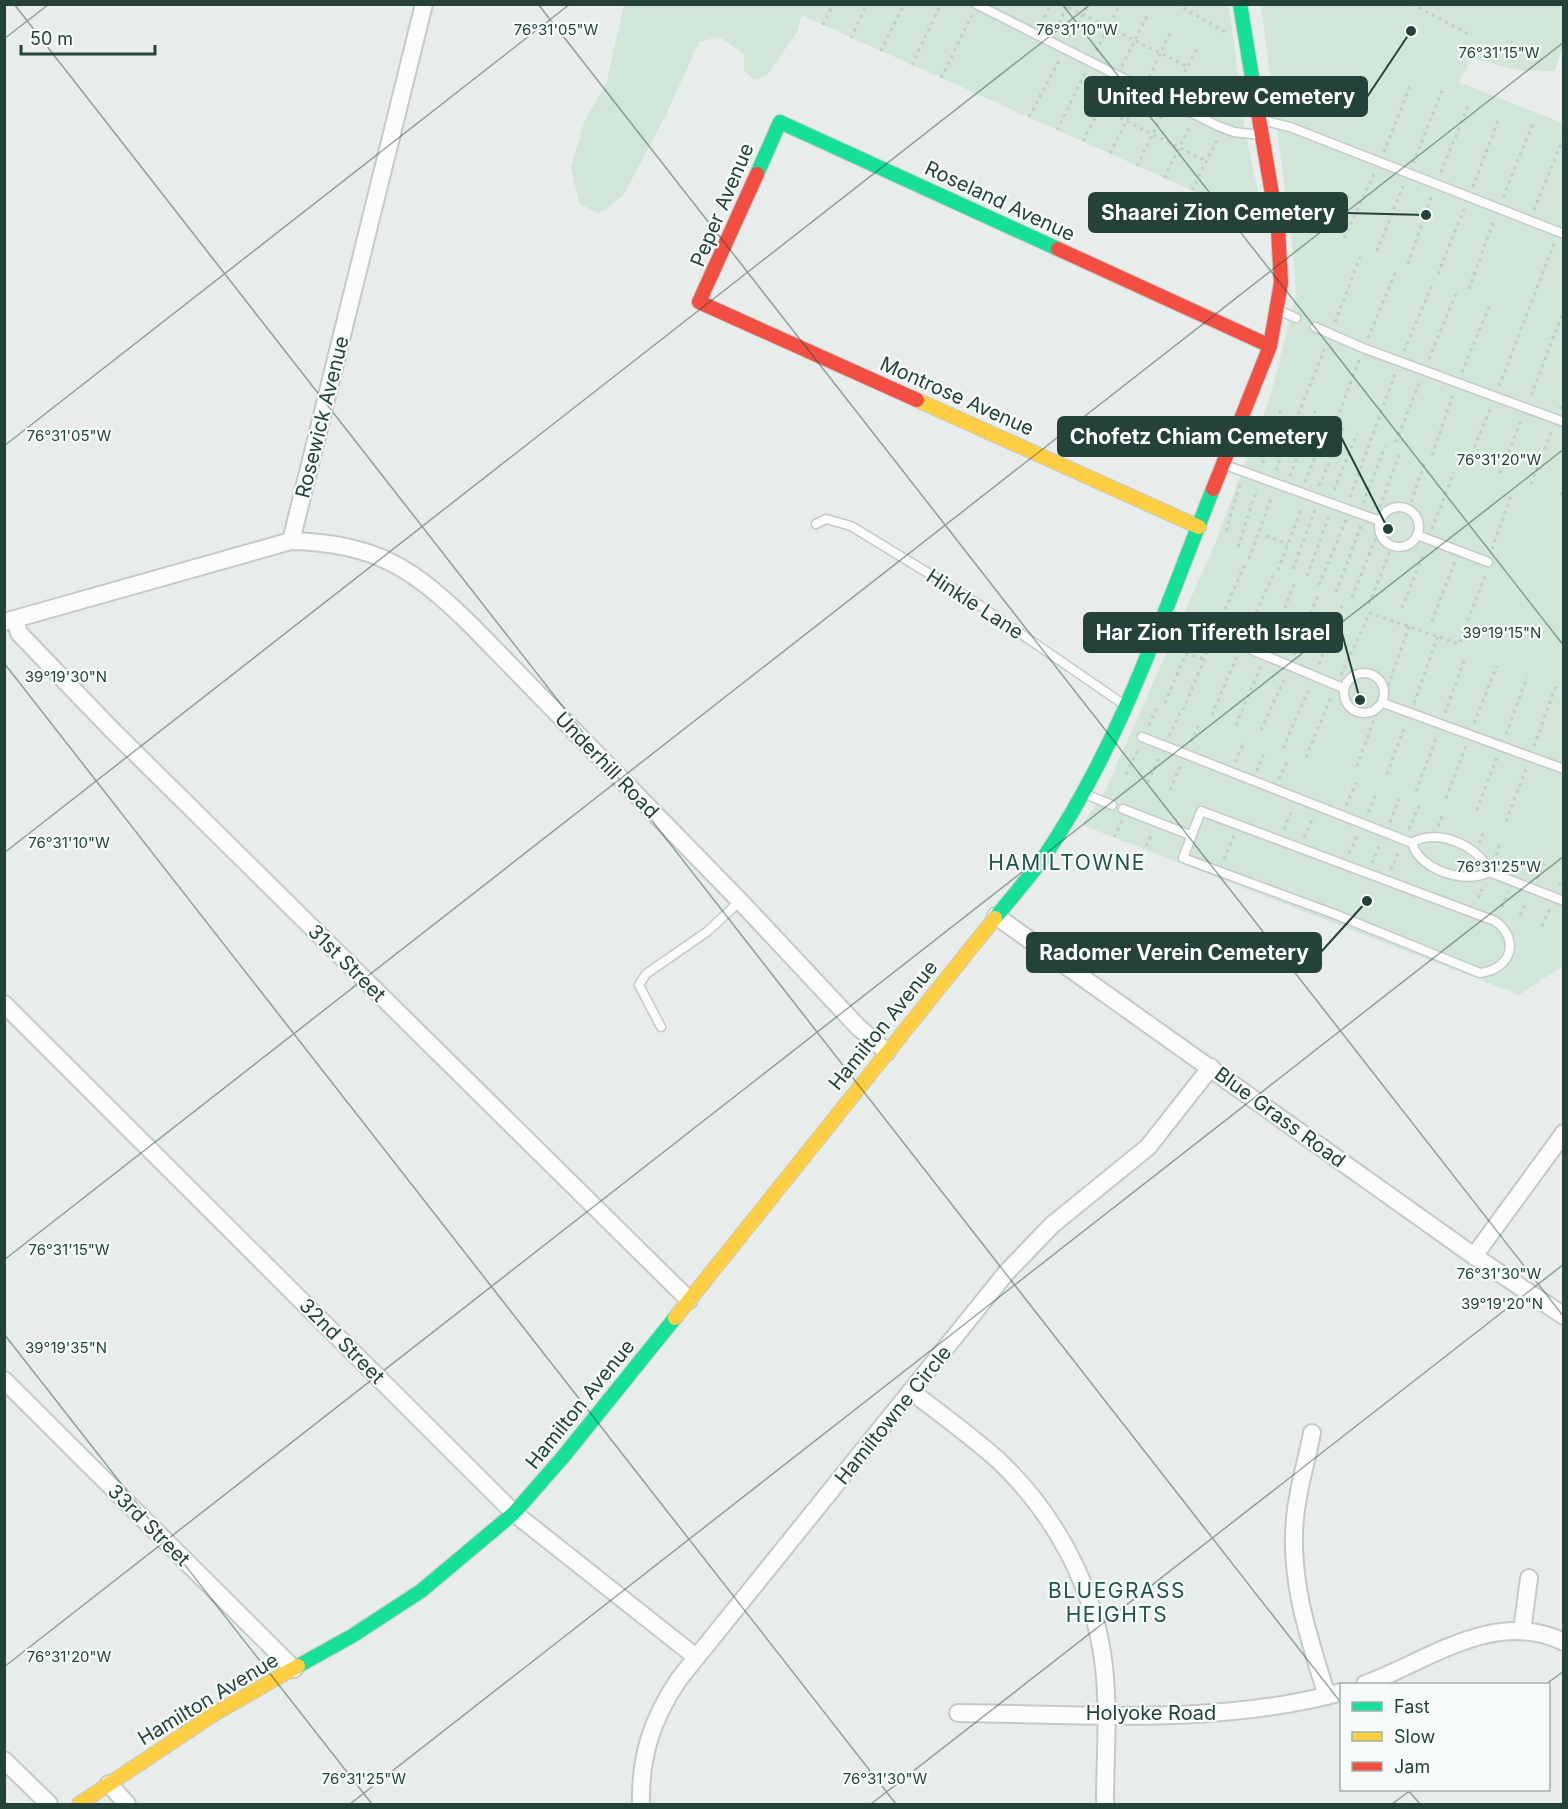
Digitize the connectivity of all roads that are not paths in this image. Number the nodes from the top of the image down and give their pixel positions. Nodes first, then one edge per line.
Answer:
1 (424, 4) edge
2 (1240, 4) edge
3 (977, 5) edge
4 (1260, 120) junction
5 (780, 122) joint
6 (1262, 135) junction
7 (1561, 233) edge
8 (699, 302) joint
9 (1278, 310) junction
10 (1296, 318) dead end
11 (1315, 327) dead end
12 (1270, 346) junction
13 (1560, 420) edge
14 (1224, 464) junction
15 (1378, 523) junction
16 (816, 524) dead end
17 (1199, 527) junction
18 (1417, 535) junction
19 (291, 541) junction
20 (1488, 562) road end
21 (1165, 611) junction
22 (1181, 620) dead end
23 (10, 621) edge
24 (1197, 627) dead end
25 (1340, 686) junction
26 (1382, 701) junction
27 (1126, 707) junction
28 (1142, 736) dead end
29 (1563, 769) edge
30 (1083, 793) junction
31 (1112, 805) dead end
32 (1123, 809) dead end
33 (1190, 835) junction
34 (1412, 843) junction
35 (1489, 872) junction
36 (740, 901) junction
37 (1563, 901) edge
38 (996, 916) junction
39 (4, 1004) edge
40 (661, 1027) dead end
41 (887, 1052) junction
42 (1211, 1067) junction
43 (1563, 1132) edge
44 (1474, 1256) junction
45 (688, 1300) junction
46 (1563, 1316) edge
47 (4, 1380) edge
48 (912, 1392) junction
49 (1312, 1433) dead end
50 (514, 1513) junction
51 (1529, 1578) dead end
52 (1522, 1631) junction
53 (1563, 1642) edge
54 (696, 1657) junction
55 (294, 1669) junction
56 (1367, 1683) edge
57 (1334, 1694) edge
58 (958, 1713) dead end
59 (1105, 1714) junction
60 (4, 1760) edge
61 (109, 1784) junction
62 (49, 1804) edge
63 (79, 1804) edge
64 (127, 1804) edge
65 (641, 1804) edge
66 (1105, 1804) edge

1 - 19 street, Rosewick Avenue
2 - 4 street, Hamilton Avenue
3 - 6 lane
4 - 6 street, Hamilton Avenue
4 - 7 lane
5 - 8 street, Peper Avenue
5 - 12 street, Roseland Avenue
6 - 9 street, Hamilton Avenue
8 - 17 street, Montrose Avenue
9 - 10 lane
9 - 12 street, Hamilton Avenue
11 - 13 lane
12 - 14 street, Hamilton Avenue
14 - 15 lane
14 - 17 street, Hamilton Avenue
15 - 18 lane
15 - 18 lane
16 - 27 lane, Hinkle Lane
17 - 21 street, Hamilton Avenue
18 - 20 lane
19 - 23 street
19 - 36 street, Underhill Road
21 - 22 lane
21 - 27 street, Hamilton Avenue
23 - 45 street, 31st Street
24 - 25 lane
25 - 26 lane
25 - 26 lane
26 - 29 lane
27 - 30 street, Hamilton Avenue
28 - 34 lane
30 - 31 lane
30 - 38 street, Hamilton Avenue
32 - 33 lane
33 - 33 lane
34 - 35 lane
34 - 35 lane
35 - 37 lane
36 - 40 lane
36 - 41 street, Underhill Road
38 - 41 street, Hamilton Avenue
38 - 42 street, Blue Grass Road
39 - 50 street, 32nd Street
41 - 45 street, Hamilton Avenue
42 - 44 street, Blue Grass Road
42 - 48 street, Hamiltowne Circle
43 - 44 street
44 - 46 street, Blue Grass Road
45 - 50 street, Hamilton Avenue
47 - 55 street, 33rd Street
48 - 54 street, Hamiltowne Circle
48 - 59 street
49 - 57 street
50 - 54 street, 32nd Street
50 - 55 street, Hamilton Avenue
51 - 52 street
52 - 53 street
52 - 56 street
54 - 65 street, Hamiltowne Circle
55 - 61 street, Hamilton Avenue
57 - 59 street, Holyoke Road
58 - 59 street, Holyoke Road
59 - 66 street
60 - 62 street
61 - 63 street, Hamilton Avenue
61 - 64 street

